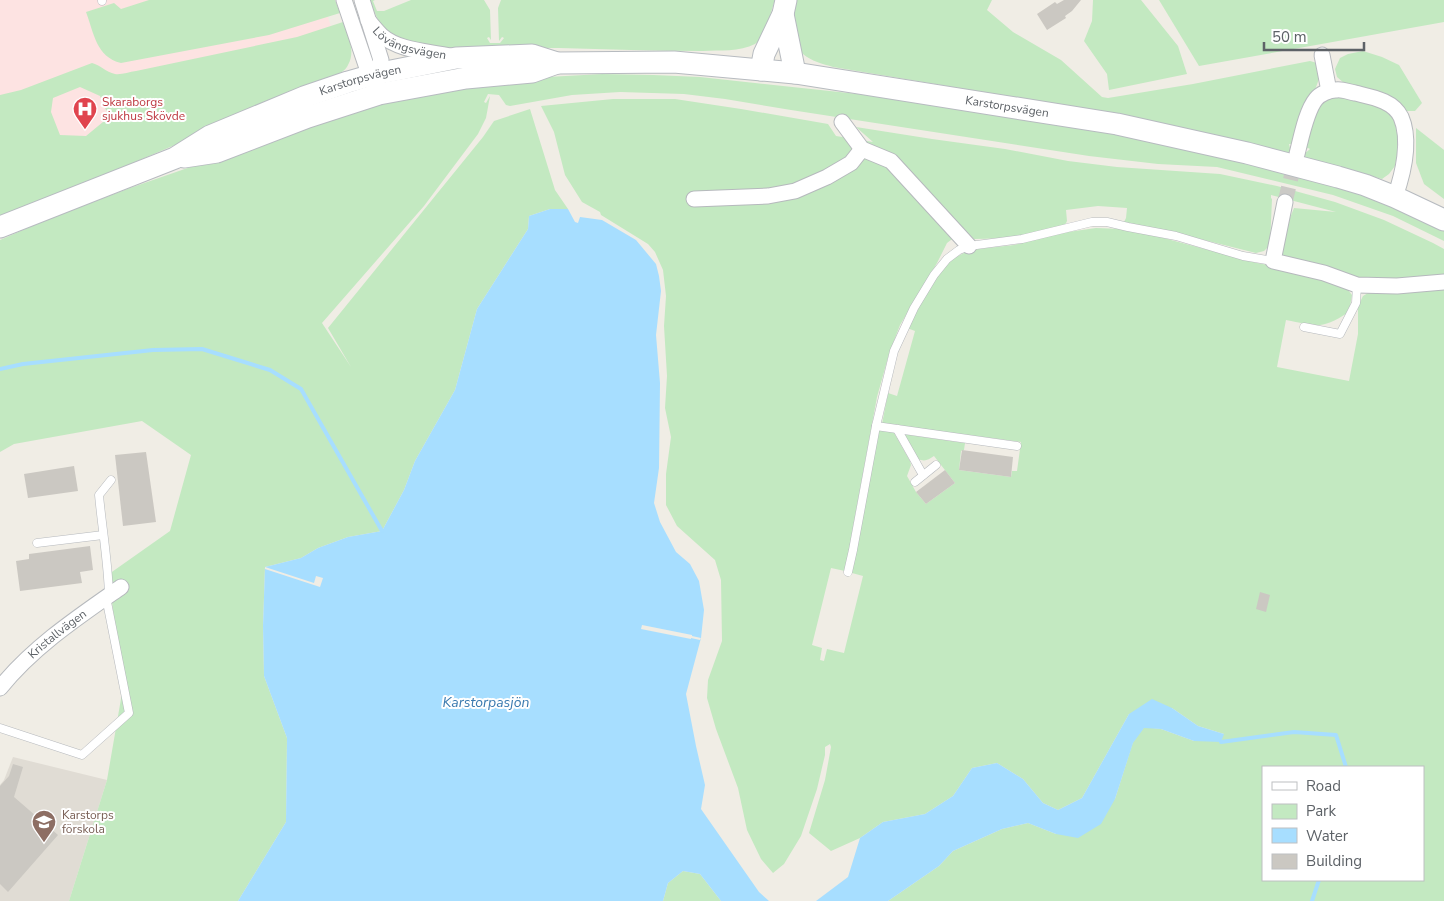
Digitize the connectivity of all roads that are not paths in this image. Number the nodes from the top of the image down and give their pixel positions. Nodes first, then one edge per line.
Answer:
1 (344, 0) edge
2 (362, 0) edge
3 (784, 7) edge
4 (368, 20) junction
5 (1322, 55) dead end
6 (456, 58) junction
7 (557, 63) junction
8 (760, 70) junction
9 (795, 73) junction
10 (378, 84) junction
11 (1329, 91) junction
12 (842, 122) dead end
13 (862, 148) junction
14 (1297, 154) tunnel mouth
15 (1395, 196) junction
16 (694, 199) dead end
17 (1285, 202) tunnel mouth
18 (1444, 220) edge
19 (0, 227) edge
20 (969, 246) junction
21 (1273, 261) junction
22 (1444, 282) edge
23 (1357, 285) junction
24 (1304, 328) dead end
25 (876, 426) junction
26 (897, 429) junction
27 (1017, 446) dead end
28 (936, 465) dead end
29 (923, 475) junction
30 (111, 480) dead end
31 (915, 482) dead end
32 (103, 536) junction
33 (36, 543) dead end
34 (848, 572) dead end
35 (112, 593) junction
36 (0, 688) edge
37 (0, 728) edge

1 - 10 street, Lövängsvägen
2 - 4 street, Lövängsvägen
3 - 8 main road
3 - 9 main road
4 - 6 street, Lövängsvägen
4 - 10 street, Lövängsvägen
5 - 11 street
6 - 7 main road, Karstorpsvägen
6 - 10 main road, Karstorpsvägen
7 - 8 main road, Karstorpsvägen
7 - 10 main road, Karstorpsvägen
8 - 9 main road, Karstorpsvägen
9 - 15 main road, Karstorpsvägen
10 - 19 main road, Karstorpsvägen
11 - 14 street
11 - 15 street
12 - 13 street
13 - 16 street
13 - 20 street
15 - 18 main road, Karstorpsvägen
17 - 21 street
20 - 21 lane
20 - 25 lane
21 - 23 street
22 - 23 street
23 - 24 lane
25 - 26 lane
25 - 34 lane
26 - 27 lane
26 - 29 lane
28 - 29 lane
29 - 31 lane
30 - 32 lane
32 - 33 lane
32 - 35 lane
35 - 36 street, Kristallvägen
35 - 37 lane

